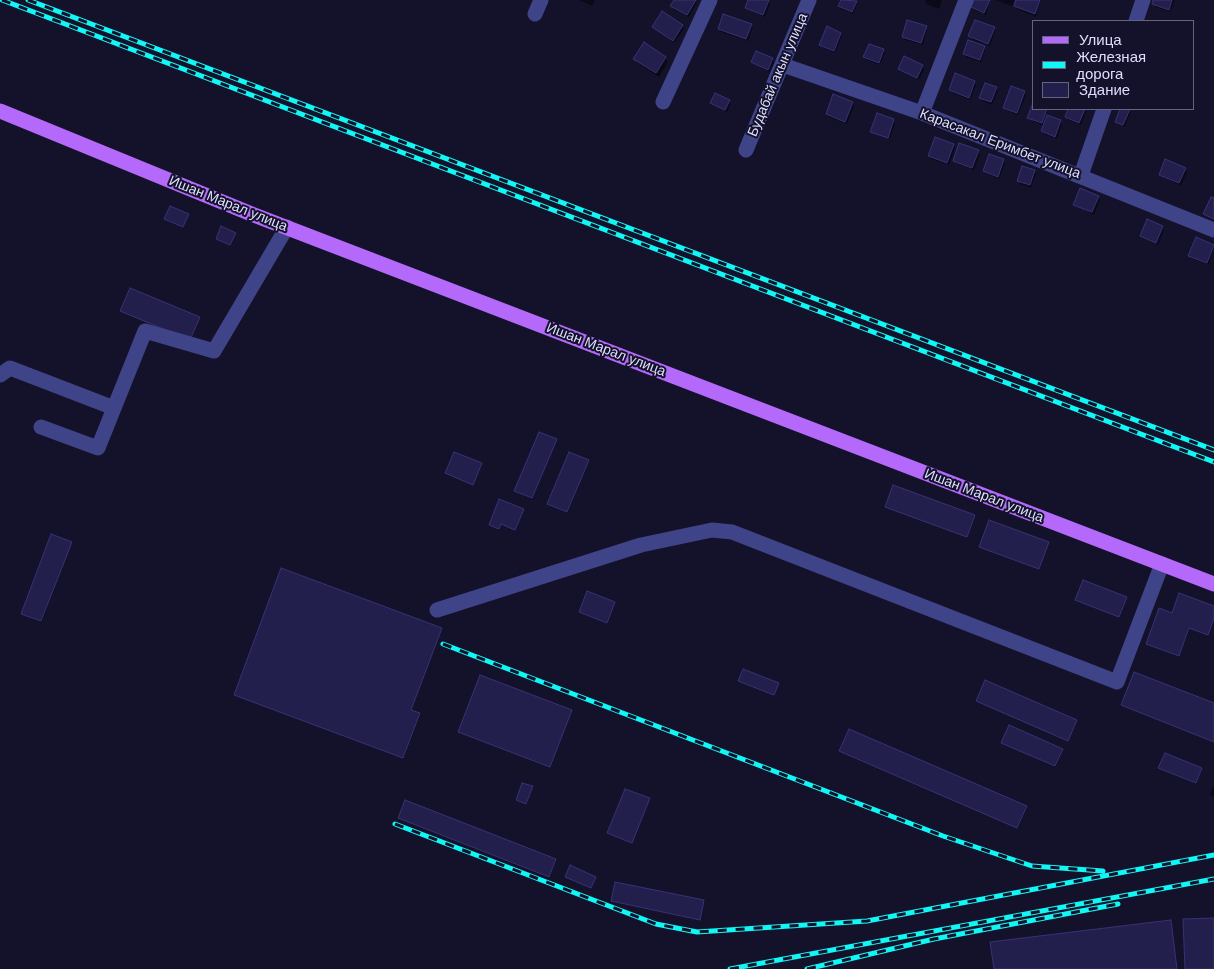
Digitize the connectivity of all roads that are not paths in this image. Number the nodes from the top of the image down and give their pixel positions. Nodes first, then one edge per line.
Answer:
1 (541, 0) edge
2 (710, 0) edge
3 (809, 0) edge
4 (966, 0) edge
5 (1143, 0) edge
6 (535, 14) dead end
7 (1136, 20) edge
8 (783, 65) junction
9 (662, 102) dead end
10 (1104, 110) edge
11 (0, 111) edge
12 (922, 113) junction
13 (746, 150) dead end
14 (1081, 175) junction
15 (287, 227) junction
16 (1214, 230) edge
17 (0, 375) edge
18 (114, 408) junction
19 (41, 427) dead end
20 (1162, 564) junction
21 (1214, 584) edge
22 (437, 610) dead end

1 - 6 street
2 - 9 street
3 - 8 street, Будабай акын улица
4 - 12 street
5 - 7 street
8 - 12 street, Карасакал Еримбет улица
8 - 13 street, Будабай акын улица
10 - 14 street
11 - 15 main road, Ишан Марал улица
12 - 14 street, Карасакал Еримбет улица
14 - 16 street, Карасакал Еримбет улица
15 - 18 street
15 - 20 main road, Ишан Марал улица
17 - 18 street
18 - 19 street
20 - 21 main road, Ишан Марал улица
20 - 22 street

